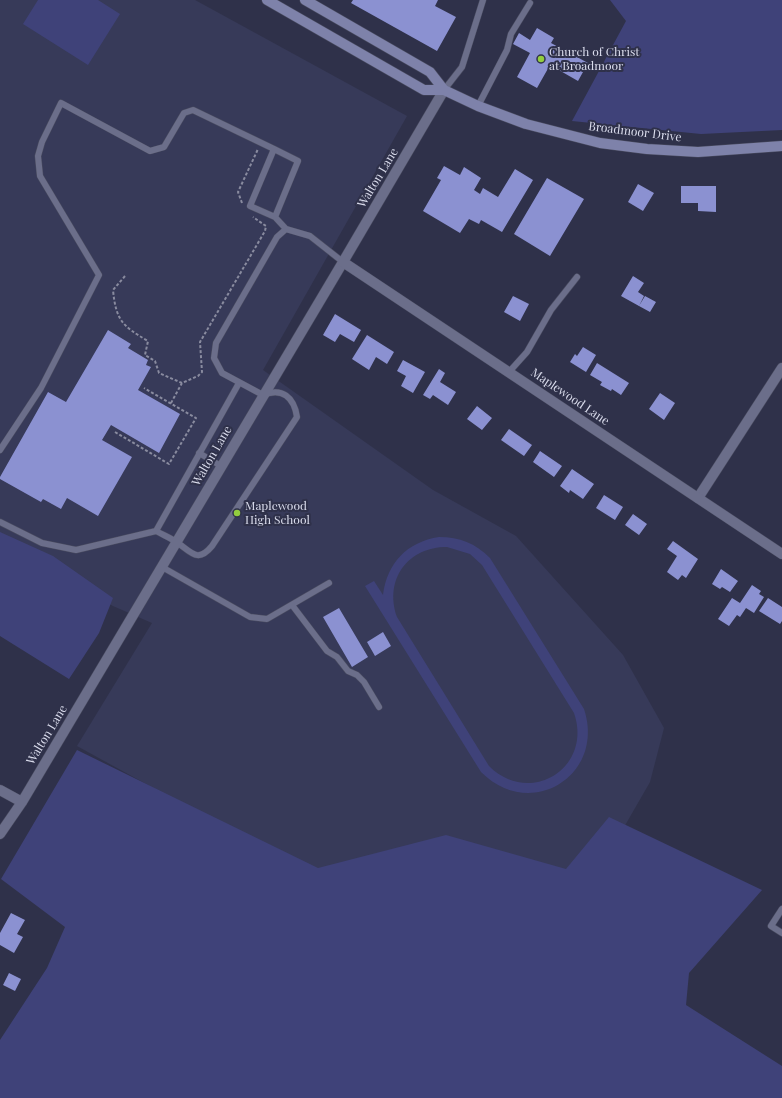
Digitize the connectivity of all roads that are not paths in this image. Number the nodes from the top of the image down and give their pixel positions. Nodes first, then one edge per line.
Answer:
1 (267, 0) edge
2 (305, 0) edge
3 (483, 0) edge
4 (530, 3) dead end
5 (444, 90) junction
6 (478, 106) junction
7 (782, 146) edge
8 (274, 149) junction
9 (275, 217) junction
10 (286, 229) junction
11 (343, 262) junction
12 (577, 278) dead end
13 (782, 368) edge
14 (509, 372) junction
15 (239, 383) junction
16 (263, 395) junction
17 (0, 450) edge
18 (199, 453) junction
19 (221, 466) junction
20 (698, 498) junction
21 (0, 522) edge
22 (156, 531) junction
23 (177, 542) junction
24 (782, 554) edge
25 (162, 567) junction
26 (329, 583) dead end
27 (292, 605) junction
28 (379, 706) dead end
29 (0, 790) edge
30 (0, 797) edge
31 (20, 805) junction
32 (0, 834) edge
33 (782, 909) edge
34 (782, 933) edge

1 - 5 main road, Broadmoor Drive
2 - 5 main road, Broadmoor Drive
3 - 5 lane
4 - 6 lane
5 - 6 main road, Broadmoor Drive
5 - 11 street, Walton Lane
6 - 7 main road, Broadmoor Drive
8 - 9 lane
8 - 9 lane
8 - 17 lane
9 - 10 lane
10 - 11 lane
10 - 15 lane
11 - 14 street, Maplewood Lane
11 - 16 street, Walton Lane
12 - 14 lane
13 - 20 street
14 - 20 street, Maplewood Lane
15 - 16 lane
15 - 18 lane
16 - 19 street, Walton Lane
16 - 23 lane
18 - 19 lane
18 - 22 lane
19 - 23 street, Walton Lane
20 - 24 street, Maplewood Lane
21 - 22 lane
22 - 23 lane
23 - 25 street, Walton Lane
25 - 27 lane
25 - 31 street, Walton Lane
26 - 27 lane
27 - 28 lane
29 - 31 street
30 - 31 street
31 - 32 street, Walton Lane
33 - 34 lane

